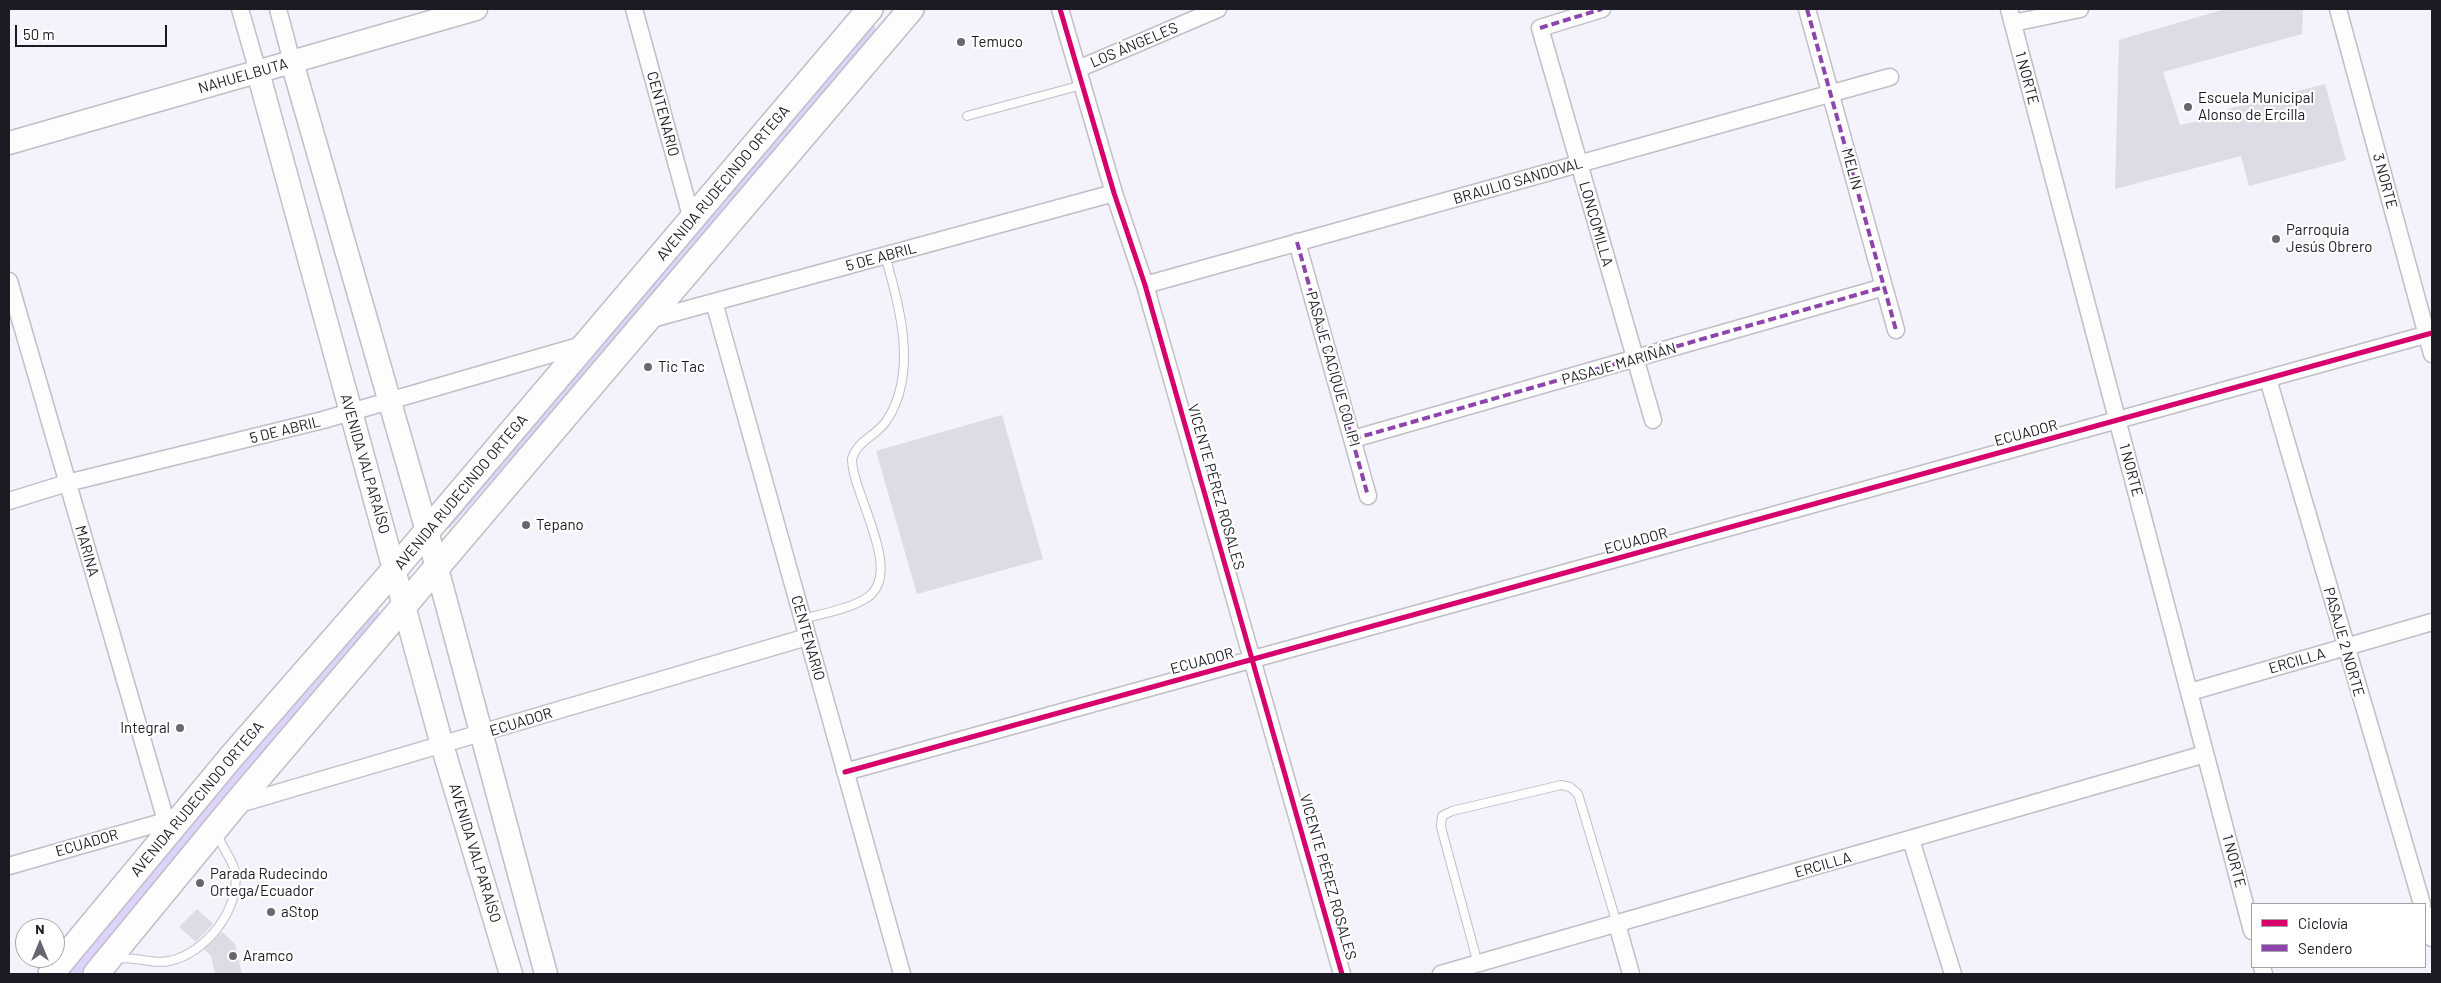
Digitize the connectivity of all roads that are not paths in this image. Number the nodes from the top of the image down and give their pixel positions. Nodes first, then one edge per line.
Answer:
1 (240, 9) edge
2 (278, 9) edge
3 (634, 9) edge
4 (870, 9) edge
5 (911, 9) edge
6 (1060, 9) edge
7 (1218, 9) edge
8 (1602, 9) edge
9 (1808, 9) edge
10 (2080, 9) edge
11 (2338, 9) edge
12 (462, 11) edge
13 (2011, 16) edge
14 (292, 62) junction
15 (1078, 69) junction
16 (258, 72) junction
17 (1890, 77) dead end
18 (1082, 85) junction
19 (1831, 94) junction
20 (967, 116) dead end
21 (9, 142) edge
22 (1579, 164) junction
23 (1114, 193) junction
24 (692, 220) junction
25 (1297, 242) junction
26 (885, 256) junction
27 (9, 281) edge
28 (1145, 285) junction
29 (1884, 287) junction
30 (714, 302) junction
31 (648, 320) junction
32 (1896, 330) dead end
33 (2430, 333) edge
34 (588, 343) junction
35 (2432, 354) edge
36 (1636, 359) junction
37 (2268, 379) junction
38 (390, 401) junction
39 (350, 412) junction
40 (1653, 420) dead end
41 (2118, 421) junction
42 (1352, 439) junction
43 (68, 483) junction
44 (1368, 496) dead end
45 (9, 501) edge
46 (427, 531) junction
47 (435, 567) junction
48 (395, 569) junction
49 (404, 605) junction
50 (803, 619) junction
51 (2432, 622) edge
52 (807, 637) junction
53 (2345, 647) junction
54 (1253, 660) junction
55 (2190, 692) junction
56 (481, 734) junction
57 (442, 746) junction
58 (2204, 754) junction
59 (845, 772) junction
60 (234, 806) junction
61 (165, 827) junction
62 (218, 827) junction
63 (1912, 840) junction
64 (9, 866) edge
65 (2422, 903) edge
66 (2426, 917) edge
67 (1617, 924) junction
68 (2251, 926) edge
69 (2432, 938) edge
70 (1478, 964) junction
71 (100, 969) edge
72 (51, 974) edge
73 (511, 974) edge
74 (546, 974) edge
75 (902, 974) edge
76 (1342, 974) edge
77 (1441, 974) edge
78 (1631, 974) edge
79 (1953, 974) edge

1 - 16 street, AVENIDA VALPARAÍSO
2 - 14 street
3 - 24 street, CENTENARIO
4 - 24 main road, AVENIDA RUDECINDO ORTEGA
5 - 31 main road, AVENIDA RUDECINDO ORTEGA
6 - 15 street, VICENTE PÉREZ ROSALES
7 - 15 street, LOS ÁNGELES
8 - 22 street, LONCOMILLA
9 - 19 street, MELIN
10 - 13 street
11 - 33 street, 3 NORTE
12 - 14 street, NAHUELBUTA
13 - 41 street, 1 NORTE
14 - 16 street, NAHUELBUTA
14 - 38 street
15 - 18 street, VICENTE PÉREZ ROSALES
16 - 21 street, NAHUELBUTA
16 - 39 street, AVENIDA VALPARAÍSO
17 - 19 street, BRAULIO SANDOVAL
18 - 20 lane
18 - 23 street, VICENTE PÉREZ ROSALES
19 - 22 street, BRAULIO SANDOVAL
19 - 29 street, MELIN
22 - 25 street, BRAULIO SANDOVAL
22 - 36 street, LONCOMILLA
23 - 26 street, 5 DE ABRIL
23 - 28 street, VICENTE PÉREZ ROSALES
24 - 34 main road, AVENIDA RUDECINDO ORTEGA
25 - 28 street, BRAULIO SANDOVAL
25 - 42 street, PASAJE CACIQUE COLIPI
26 - 30 street, 5 DE ABRIL
26 - 50 lane
27 - 43 street, MARINA
28 - 54 street, VICENTE PÉREZ ROSALES
29 - 32 street, MELIN
29 - 36 street, PASAJE MARIÑÁN
30 - 31 street, 5 DE ABRIL
30 - 50 street, CENTENARIO
31 - 47 main road, AVENIDA RUDECINDO ORTEGA
33 - 35 street, 3 NORTE
33 - 37 street, ECUADOR
34 - 38 street, 5 DE ABRIL
34 - 46 main road, AVENIDA RUDECINDO ORTEGA
36 - 40 street, LONCOMILLA
36 - 42 street, PASAJE MARIÑÁN
37 - 41 street, ECUADOR
37 - 53 street, PASAJE 2 NORTE
38 - 39 street, 5 DE ABRIL
38 - 46 street
39 - 43 street, 5 DE ABRIL
39 - 48 street, AVENIDA VALPARAÍSO
41 - 54 street, ECUADOR
41 - 55 street, 1 NORTE
42 - 44 street, PASAJE CACIQUE COLIPI
43 - 45 street, 5 DE ABRIL
43 - 61 street, MARINA
46 - 47 street
46 - 48 main road, AVENIDA RUDECINDO ORTEGA
47 - 49 main road, AVENIDA RUDECINDO ORTEGA
47 - 56 street
48 - 49 street, AVENIDA VALPARAÍSO
48 - 61 main road, AVENIDA RUDECINDO ORTEGA
49 - 57 street, AVENIDA VALPARAÍSO
49 - 60 main road, AVENIDA RUDECINDO ORTEGA
50 - 52 street, CENTENARIO
51 - 53 street, ERCILLA
52 - 56 street, ECUADOR
52 - 59 street, CENTENARIO
53 - 55 street, ERCILLA
53 - 65 street, PASAJE 2 NORTE
54 - 59 street, ECUADOR
54 - 76 street, VICENTE PÉREZ ROSALES
55 - 58 street, 1 NORTE
56 - 57 street, ECUADOR
56 - 74 street
57 - 60 street, ECUADOR
57 - 73 street, AVENIDA VALPARAÍSO
58 - 63 street, ERCILLA
58 - 68 street, 1 NORTE
59 - 75 street, CENTENARIO
60 - 62 main road, AVENIDA RUDECINDO ORTEGA
61 - 64 street, ECUADOR
61 - 72 main road, AVENIDA RUDECINDO ORTEGA
62 - 71 main road, AVENIDA RUDECINDO ORTEGA
62 - 71 lane
63 - 67 street, ERCILLA
63 - 79 street
66 - 69 street
67 - 70 street, ERCILLA
67 - 70 lane
67 - 78 street
70 - 77 street, ERCILLA

